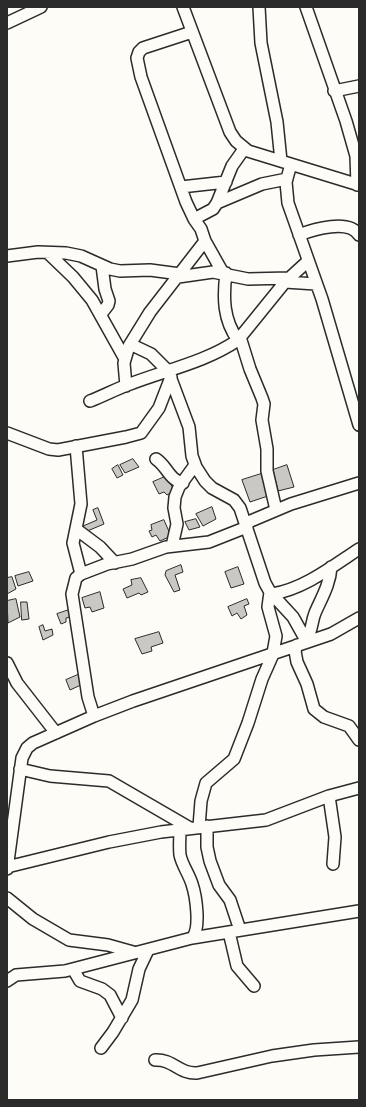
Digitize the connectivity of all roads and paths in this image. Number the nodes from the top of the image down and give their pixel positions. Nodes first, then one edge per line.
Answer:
1 (41, 7) edge
2 (183, 7) edge
3 (260, 7) edge
4 (306, 7) edge
5 (7, 23) edge
6 (192, 32) junction
7 (359, 86) edge
8 (334, 91) junction
9 (244, 149) junction
10 (286, 162) junction
11 (287, 180) junction
12 (226, 182) junction
13 (358, 185) edge
14 (181, 187) junction
15 (217, 203) junction
16 (194, 219) junction
17 (299, 234) junction
18 (359, 235) edge
19 (205, 240) junction
20 (48, 253) junction
21 (7, 256) edge
22 (308, 261) junction
23 (102, 266) junction
24 (224, 273) junction
25 (179, 275) junction
26 (287, 280) junction
27 (316, 284) junction
28 (101, 314) junction
29 (239, 338) junction
30 (130, 344) junction
31 (125, 359) junction
32 (169, 374) junction
33 (126, 386) junction
34 (90, 401) dead end
35 (359, 425) edge
36 (7, 433) edge
37 (76, 446) junction
38 (156, 459) dead end
39 (195, 465) junction
40 (183, 483) junction
41 (359, 483) edge
42 (276, 510) junction
43 (246, 525) junction
44 (76, 529) junction
45 (172, 546) junction
46 (359, 549) edge
47 (115, 563) junction
48 (331, 567) junction
49 (81, 574) junction
50 (271, 593) junction
51 (359, 618) edge
52 (303, 642) junction
53 (274, 653) junction
54 (7, 663) edge
55 (94, 716) junction
56 (56, 733) junction
57 (359, 740) edge
58 (20, 769) junction
59 (359, 788) edge
60 (16, 790) junction
61 (329, 796) junction
62 (7, 798) edge
63 (194, 828) junction
64 (333, 864) dead end
65 (7, 868) edge
66 (7, 898) edge
67 (359, 911) edge
68 (235, 931) junction
69 (192, 938) junction
70 (148, 950) junction
71 (136, 952) junction
72 (73, 969) junction
73 (7, 981) edge
74 (254, 986) dead end
75 (122, 1018) junction
76 (359, 1047) edge
77 (101, 1048) dead end
78 (155, 1060) dead end

1 - 5 street
2 - 6 street
3 - 10 street
4 - 8 street
6 - 9 street
6 - 14 street
7 - 8 street
8 - 13 street
9 - 10 street
9 - 12 street
10 - 11 street
10 - 13 street
11 - 15 street
11 - 17 street
12 - 14 street
12 - 15 street
14 - 16 street
15 - 16 street
16 - 19 street
17 - 18 street
17 - 22 street
19 - 24 street
19 - 25 street
20 - 21 street
20 - 23 street
20 - 28 street
22 - 26 street
22 - 27 street
23 - 25 street
23 - 28 street
24 - 25 street
24 - 26 street
24 - 29 street
25 - 30 street
26 - 27 street
26 - 29 street
27 - 35 street
28 - 31 street
29 - 32 street
29 - 42 street
30 - 31 street
30 - 32 street
31 - 33 street
32 - 33 street
32 - 37 street
32 - 39 street
33 - 34 street
36 - 37 street
37 - 44 street
38 - 40 street
39 - 40 street
39 - 43 street
40 - 45 street
41 - 42 street
42 - 43 street
43 - 45 street
43 - 50 street
44 - 47 street
44 - 49 street
45 - 47 street
46 - 48 street
47 - 49 street
48 - 50 street
48 - 52 street
49 - 55 street
50 - 52 street
50 - 53 street
51 - 52 street
52 - 53 street
52 - 57 street
53 - 55 street
53 - 63 street
54 - 56 street
55 - 56 street
56 - 58 street
58 - 60 street
58 - 63 street
59 - 61 street
60 - 62 street
60 - 65 street
61 - 63 street
61 - 64 street
63 - 65 street
63 - 68 street
63 - 69 street
66 - 71 street
67 - 68 street
68 - 69 street
68 - 74 street
69 - 70 street
70 - 71 street
70 - 75 street
71 - 72 street
72 - 73 street
72 - 75 street
75 - 77 street
76 - 78 street

